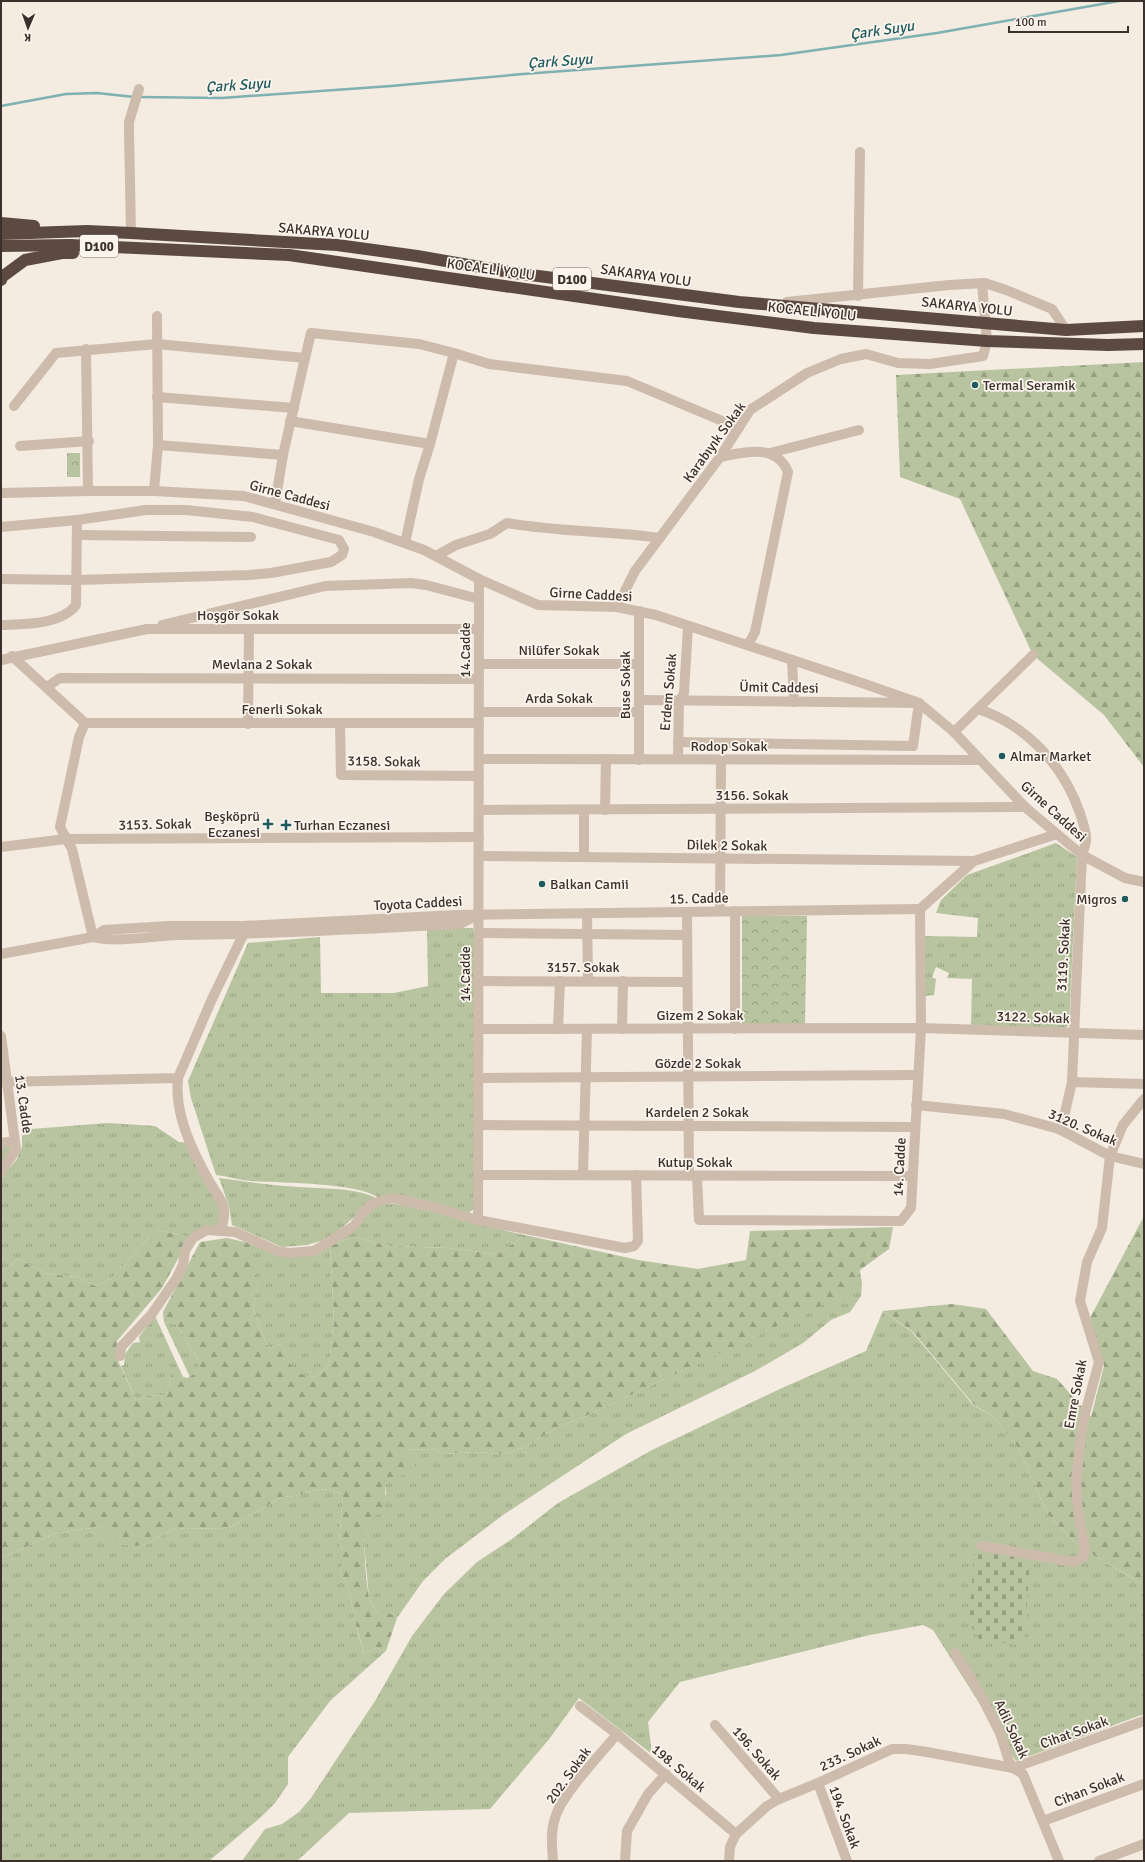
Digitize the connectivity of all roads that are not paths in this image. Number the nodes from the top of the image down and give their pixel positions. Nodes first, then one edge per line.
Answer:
1 (139, 89) dead end
2 (860, 152) dead end
3 (1, 223) edge
4 (87, 231) junction
5 (131, 233) junction
6 (1, 234) edge
7 (1, 246) edge
8 (196, 251) junction
9 (1, 280) edge
10 (982, 283) junction
11 (858, 296) junction
12 (767, 305) junction
13 (157, 316) dead end
14 (986, 324) junction
15 (1144, 326) edge
16 (1066, 330) junction
17 (987, 340) junction
18 (157, 344) junction
19 (1144, 344) edge
20 (86, 349) junction
21 (454, 353) junction
22 (305, 358) junction
23 (157, 397) junction
24 (14, 406) dead end
25 (294, 408) junction
26 (290, 422) junction
27 (739, 428) junction
28 (859, 430) dead end
29 (89, 441) junction
30 (430, 444) junction
31 (158, 445) junction
32 (20, 446) dead end
33 (770, 453) junction
34 (283, 454) junction
35 (720, 457) junction
36 (88, 490) junction
37 (154, 491) junction
38 (1, 493) edge
39 (275, 504) junction
40 (77, 520) junction
41 (1, 527) edge
42 (77, 535) junction
43 (251, 537) dead end
44 (660, 538) junction
45 (404, 543) junction
46 (436, 556) junction
47 (1, 579) edge
48 (479, 579) junction
49 (76, 580) junction
50 (479, 599) junction
51 (617, 607) junction
52 (639, 611) junction
53 (1, 624) edge
54 (688, 626) junction
55 (147, 629) junction
56 (249, 629) junction
57 (479, 629) junction
58 (748, 645) junction
59 (1033, 655) dead end
60 (12, 656) junction
61 (1, 660) edge
62 (792, 660) junction
63 (479, 664) junction
64 (639, 664) junction
65 (249, 678) junction
66 (479, 679) junction
67 (47, 688) junction
68 (639, 700) junction
69 (682, 700) junction
70 (794, 702) junction
71 (919, 703) junction
72 (978, 710) junction
73 (479, 712) junction
74 (639, 712) junction
75 (86, 723) junction
76 (340, 723) junction
77 (479, 723) junction
78 (248, 724) junction
79 (954, 732) junction
80 (678, 742) junction
81 (479, 759) junction
82 (606, 760) junction
83 (639, 760) junction
84 (678, 760) junction
85 (721, 760) junction
86 (980, 760) junction
87 (479, 776) junction
88 (1025, 807) junction
89 (721, 809) junction
90 (479, 810) junction
91 (584, 810) junction
92 (606, 810) junction
93 (1057, 834) junction
94 (479, 837) junction
95 (66, 839) junction
96 (1, 847) edge
97 (1082, 855) junction
98 (479, 856) junction
99 (584, 857) junction
100 (720, 859) junction
101 (974, 861) junction
102 (1144, 882) edge
103 (920, 909) junction
104 (720, 911) junction
105 (735, 911) junction
106 (687, 912) junction
107 (587, 913) junction
108 (479, 914) junction
109 (243, 930) junction
110 (478, 933) junction
111 (587, 934) junction
112 (687, 935) junction
113 (93, 937) junction
114 (1, 954) edge
115 (478, 981) junction
116 (560, 981) junction
117 (588, 981) junction
118 (623, 981) junction
119 (687, 982) junction
120 (735, 1028) junction
121 (921, 1028) junction
122 (478, 1029) junction
123 (558, 1029) junction
124 (587, 1029) junction
125 (622, 1029) junction
126 (688, 1029) junction
127 (1072, 1033) junction
128 (1144, 1035) edge
129 (1, 1036) edge
130 (918, 1075) junction
131 (688, 1077) junction
132 (178, 1078) junction
133 (478, 1078) junction
134 (586, 1078) junction
135 (4, 1081) edge
136 (1072, 1082) junction
137 (1144, 1084) edge
138 (1144, 1099) edge
139 (916, 1105) junction
140 (478, 1125) junction
141 (584, 1126) junction
142 (688, 1126) junction
143 (915, 1127) junction
144 (1059, 1129) junction
145 (15, 1141) junction
146 (1, 1143) edge
147 (1110, 1156) junction
148 (1144, 1164) edge
149 (1, 1171) edge
150 (478, 1175) junction
151 (583, 1175) junction
152 (636, 1175) junction
153 (693, 1176) junction
154 (912, 1176) junction
155 (478, 1220) junction
156 (221, 1230) junction
157 (120, 1356) dead end
158 (981, 1546) dead end
159 (955, 1653) dead end
160 (580, 1706) dead end
161 (1144, 1722) edge
162 (715, 1725) dead end
163 (618, 1734) junction
164 (1013, 1768) junction
165 (666, 1774) junction
166 (818, 1783) junction
167 (1144, 1784) edge
168 (779, 1799) junction
169 (1043, 1821) junction
170 (736, 1834) junction
171 (1144, 1844) edge
172 (553, 1861) edge
173 (624, 1861) edge
174 (729, 1861) edge
175 (847, 1861) edge
176 (1059, 1861) edge
177 (1099, 1861) edge

1 - 5 street
2 - 11 street
3 - 4 highway
4 - 5 highway, SAKARYA YOLU / D100
4 - 6 highway, SAKARYA YOLU / D100
5 - 12 highway, SAKARYA YOLU / D100
7 - 8 highway, KOCAELİ YOLU / D100
8 - 9 highway
8 - 17 highway, KOCAELİ YOLU / D100
10 - 11 street
10 - 14 street
10 - 16 street
11 - 12 street
12 - 14 highway, SAKARYA YOLU / D100
13 - 18 street
14 - 16 highway, SAKARYA YOLU / D100
14 - 17 street
15 - 16 highway, SAKARYA YOLU / D100
17 - 19 highway, KOCAELİ YOLU / D100
17 - 27 street, Karabıyık Sokak
18 - 20 street
18 - 22 street
18 - 23 street
20 - 24 street
20 - 29 street
21 - 22 street
21 - 27 street
21 - 30 street
22 - 25 street
23 - 25 street
23 - 31 street
25 - 26 street
26 - 30 street
26 - 34 street
27 - 35 street, Karabıyık Sokak
28 - 33 street
29 - 32 street
29 - 36 street
30 - 45 street
31 - 34 street
31 - 37 street
33 - 35 street
33 - 58 street
34 - 39 street
35 - 44 street, Karabıyık Sokak
36 - 37 street, Girne Caddesi
36 - 38 street, Girne Caddesi
37 - 39 street, Girne Caddesi
39 - 45 street, Girne Caddesi
40 - 41 street
40 - 42 street
40 - 49 street
42 - 43 street
42 - 49 street
44 - 46 street
44 - 51 street, Karabıyık Sokak
45 - 46 street, Girne Caddesi
46 - 48 street, Girne Caddesi
47 - 49 street
48 - 50 street, 14.Cadde
48 - 51 street, Girne Caddesi
49 - 53 street
50 - 55 street
50 - 57 street, 14.Cadde
51 - 52 street, Girne Caddesi
52 - 54 street, Girne Caddesi
52 - 64 street, Buse Sokak
54 - 58 street, Girne Caddesi
54 - 69 street, Erdem Sokak
55 - 56 street, Hoşgör Sokak
55 - 60 street, Hoşgör Sokak
56 - 57 street, Hoşgör Sokak
56 - 65 street
57 - 63 street, 14.Cadde
58 - 62 street, Girne Caddesi
59 - 72 street
60 - 61 street, Hoşgör Sokak
60 - 67 street
62 - 70 street
62 - 71 street, Girne Caddesi
63 - 64 street, Nilüfer Sokak
63 - 66 street, 14.Cadde
64 - 68 street, Buse Sokak
65 - 66 street, Mevlana 2 Sokak
65 - 67 street, Mevlana 2 Sokak
65 - 78 street
66 - 73 street, 14.Cadde
67 - 75 street
68 - 69 street, Ümit Caddesi
68 - 74 street, Buse Sokak
69 - 70 street, Ümit Caddesi
69 - 80 street, Erdem Sokak
70 - 71 street, Ümit Caddesi
71 - 79 street, Girne Caddesi
71 - 80 street
72 - 79 street
72 - 97 street, 3119. Sokak
73 - 74 street, Arda Sokak
73 - 77 street, 14.Cadde
74 - 83 street, Buse Sokak
75 - 78 street, Fenerli Sokak
75 - 95 street
76 - 77 street, Fenerli Sokak
76 - 78 street, Fenerli Sokak
76 - 87 street, 3158. Sokak
77 - 81 street, 14.Cadde
79 - 86 street, Girne Caddesi
80 - 84 street, Erdem Sokak
81 - 82 street, Rodop Sokak
81 - 87 street, 14.Cadde
82 - 83 street, Rodop Sokak
82 - 92 street
83 - 84 street, Rodop Sokak
84 - 85 street, Rodop Sokak
85 - 86 street, Rodop Sokak
85 - 89 street
86 - 88 street, Girne Caddesi
87 - 90 street, 14.Cadde
88 - 89 street, 3156. Sokak
88 - 93 street, Girne Caddesi
89 - 92 street, 3156. Sokak
89 - 100 street
90 - 91 street, 3156. Sokak
90 - 94 street, 14.Cadde
91 - 92 street, 3156. Sokak
91 - 99 street
93 - 97 street, Girne Caddesi
93 - 101 street
94 - 95 street, 3153. Sokak
94 - 98 street, 14.Cadde
95 - 96 street, 3153. Sokak
95 - 113 street
97 - 102 street, Girne Caddesi
97 - 127 street, 3119. Sokak
98 - 99 street, Dilek 2 Sokak
98 - 108 street, 14.Cadde
99 - 100 street, Dilek 2 Sokak
100 - 101 street, Dilek 2 Sokak
100 - 104 street
101 - 103 street
103 - 105 street, 15. Cadde
103 - 121 street, 14. Cadde
104 - 105 street, 15. Cadde
104 - 106 street, 15. Cadde
105 - 120 street
106 - 107 street, 15. Cadde
106 - 112 street
107 - 108 street, 15. Cadde
107 - 111 street
108 - 109 street, Toyota Caddesi
108 - 110 street, 14.Cadde
109 - 113 street, Toyota Caddesi
109 - 132 street
110 - 111 street
110 - 115 street, 14.Cadde
111 - 112 street
111 - 117 street
112 - 119 street
113 - 114 street, Toyota Caddesi
115 - 116 street, 3157. Sokak
115 - 122 street, 14.Cadde
116 - 117 street, 3157. Sokak
116 - 123 street
117 - 118 street, 3157. Sokak
118 - 119 street, 3157. Sokak
118 - 125 street
119 - 126 street
120 - 121 street, Gizem 2 Sokak
120 - 126 street, Gizem 2 Sokak
121 - 127 street, 3122. Sokak
121 - 130 street, 14. Cadde
122 - 123 street, Gizem 2 Sokak
122 - 133 street, 14.Cadde
123 - 124 street, Gizem 2 Sokak
124 - 125 street, Gizem 2 Sokak
124 - 134 street
125 - 126 street, Gizem 2 Sokak
126 - 131 street
127 - 128 street, 3122. Sokak
127 - 136 street, 3119. Sokak
129 - 135 street, 13. Cadde
130 - 131 street, Gözde 2 Sokak
130 - 139 street, 14. Cadde
131 - 134 street, Gözde 2 Sokak
131 - 142 street
132 - 135 street
132 - 156 street
133 - 134 street, Gözde 2 Sokak
133 - 140 street, 14.Cadde
134 - 141 street
135 - 145 street, 13. Cadde
136 - 137 street
136 - 144 street, 3119. Sokak
138 - 147 street, Emre Sokak
139 - 143 street, 14. Cadde
139 - 144 street, 3120. Sokak
140 - 141 street, Kardelen 2 Sokak
140 - 150 street, 14.Cadde
141 - 142 street, Kardelen 2 Sokak
141 - 151 street
142 - 143 street, Kardelen 2 Sokak
142 - 153 street
143 - 154 street, 14. Cadde
144 - 147 street, 3120. Sokak
145 - 146 street
145 - 149 street, 13. Cadde
147 - 148 street, 3120. Sokak
147 - 158 street, Emre Sokak
150 - 151 street, Kutup Sokak
150 - 155 street, 14.Cadde
151 - 152 street, Kutup Sokak
152 - 153 street, Kutup Sokak
152 - 155 street
153 - 154 street, Kutup Sokak
153 - 154 street, 14. Cadde
155 - 156 street
156 - 157 street
159 - 164 street, Adil Sokak
160 - 163 street, 198. Sokak
161 - 164 street, Cihat Sokak
162 - 168 street, 196. Sokak
163 - 165 street, 198. Sokak
163 - 172 street, 202. Sokak
164 - 166 street, 233. Sokak
164 - 169 street, Adil Sokak
165 - 170 street, 198. Sokak
165 - 173 street
166 - 168 street, 233. Sokak
166 - 175 street, 194. Sokak
167 - 169 street, Cihan Sokak
168 - 170 street, 233. Sokak
169 - 176 street, Adil Sokak
170 - 174 street
171 - 177 street

